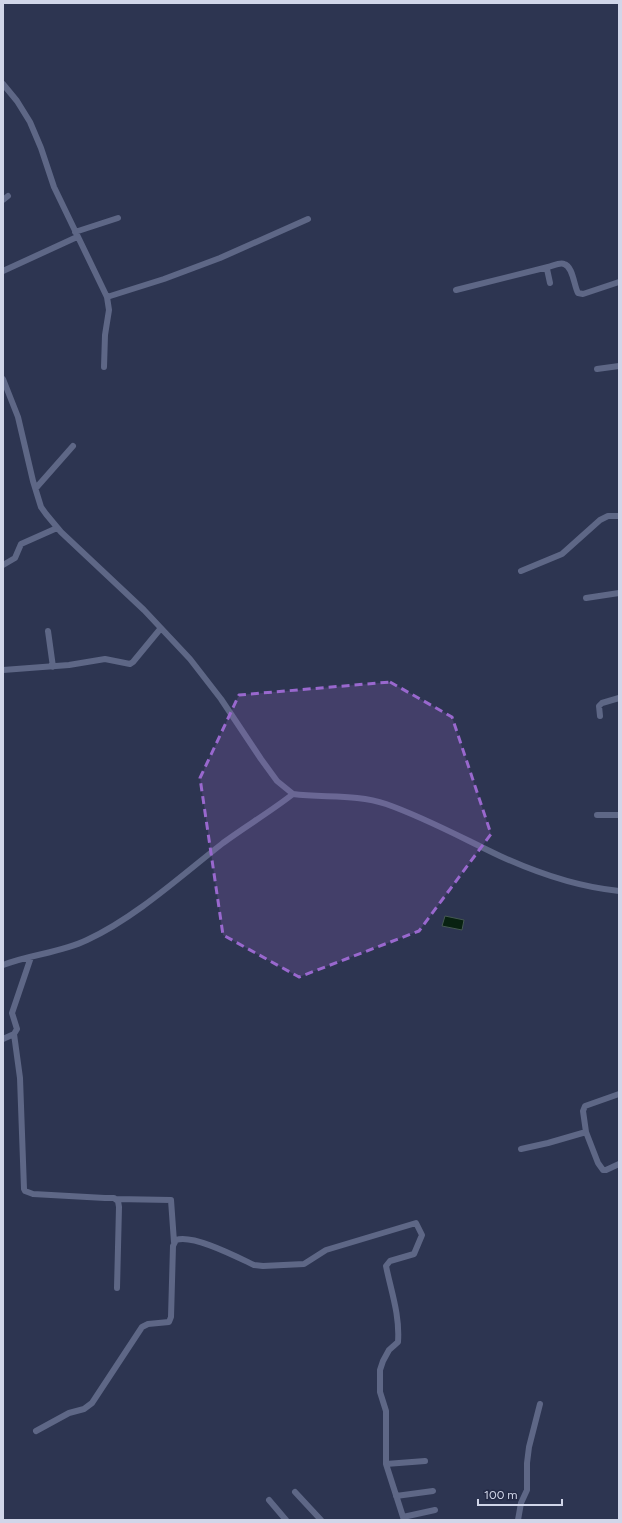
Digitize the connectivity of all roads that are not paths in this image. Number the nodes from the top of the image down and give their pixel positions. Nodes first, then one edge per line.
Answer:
1 (3, 84) edge
2 (118, 218) dead end
3 (308, 219) dead end
4 (76, 234) junction
5 (548, 267) junction
6 (3, 271) edge
7 (619, 282) edge
8 (550, 283) dead end
9 (456, 290) dead end
10 (107, 297) junction
11 (619, 366) edge
12 (104, 367) dead end
13 (597, 369) dead end
14 (3, 380) edge
15 (73, 446) dead end
16 (36, 488) junction
17 (619, 516) edge
18 (57, 528) junction
19 (3, 565) edge
20 (521, 571) dead end
21 (619, 592) edge
22 (586, 598) dead end
23 (161, 628) junction
24 (48, 631) dead end
25 (53, 666) junction
26 (3, 673) edge
27 (619, 698) edge
28 (600, 716) dead end
29 (293, 794) junction
30 (597, 815) dead end
31 (619, 815) edge
32 (619, 891) edge
33 (31, 957) junction
34 (3, 965) edge
35 (14, 1034) junction
36 (3, 1039) edge
37 (619, 1094) edge
38 (586, 1132) junction
39 (521, 1148) dead end
40 (619, 1164) edge
41 (116, 1199) junction
42 (174, 1242) junction
43 (117, 1288) dead end
44 (540, 1404) dead end
45 (36, 1430) dead end
46 (425, 1461) dead end
47 (386, 1464) junction
48 (433, 1491) dead end
49 (295, 1492) dead end
50 (396, 1496) junction
51 (269, 1500) dead end
52 (435, 1510) dead end
53 (404, 1519) edge
54 (286, 1520) edge
55 (321, 1520) edge
56 (518, 1520) edge

1 - 4 street
2 - 4 street
3 - 10 street
4 - 6 street
4 - 10 street
5 - 7 street
5 - 8 street
5 - 9 street
10 - 12 street
11 - 13 street
14 - 16 street
15 - 16 street
16 - 18 street
17 - 20 street
18 - 19 street
18 - 23 street
21 - 22 street
23 - 25 street
23 - 29 street
24 - 25 street
25 - 26 street
27 - 28 street
29 - 32 street
29 - 33 street
30 - 31 street
33 - 34 street
33 - 35 street
35 - 36 street
35 - 41 street
37 - 38 street
38 - 39 street
38 - 40 street
41 - 42 street
41 - 43 street
42 - 45 street
42 - 47 street
44 - 56 street
46 - 47 street
47 - 50 street
48 - 50 street
49 - 55 street
50 - 53 street
51 - 54 street
52 - 53 street

